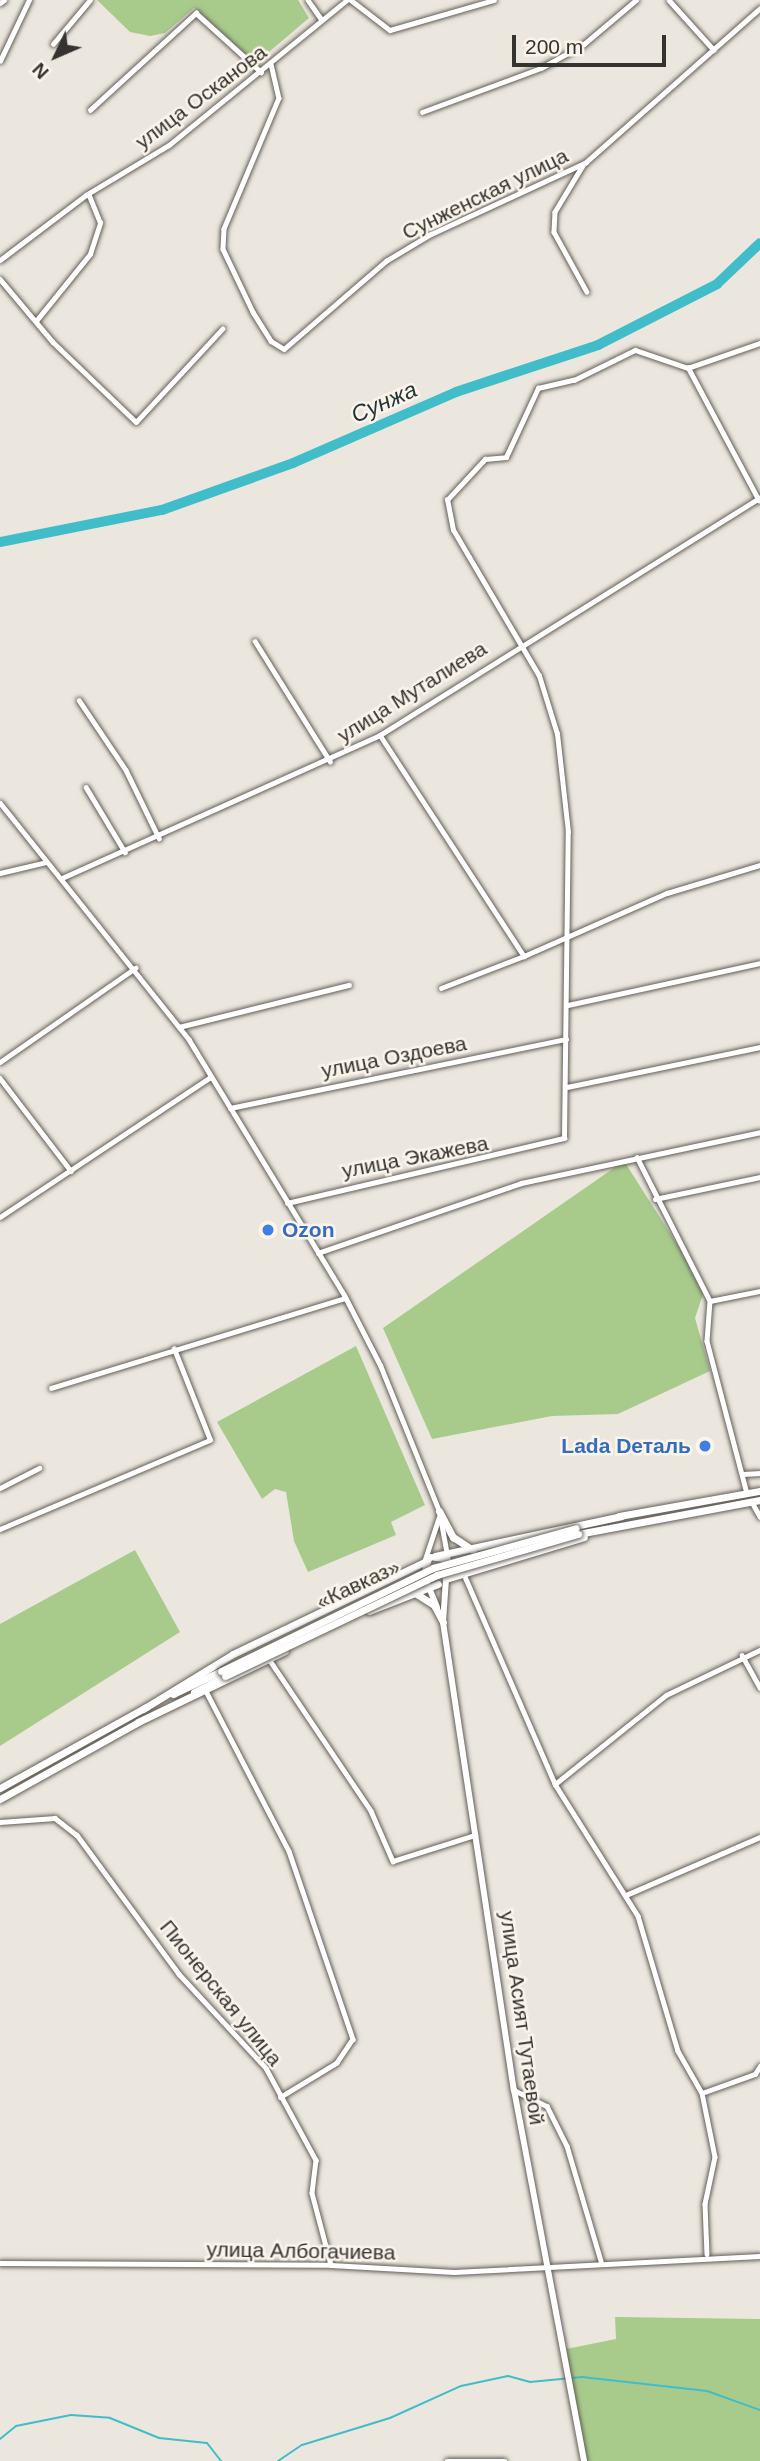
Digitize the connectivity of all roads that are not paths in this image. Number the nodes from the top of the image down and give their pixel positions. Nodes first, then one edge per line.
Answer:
1 (29, 0) edge
2 (90, 0) edge
3 (308, 0) edge
4 (349, 0) edge
5 (495, 0) edge
6 (636, 0) edge
7 (669, 0) edge
8 (760, 8) edge
9 (322, 20) junction
10 (53, 44) dead end
11 (714, 50) junction
12 (0, 61) edge
13 (271, 64) junction
14 (261, 72) junction
15 (90, 110) dead end
16 (422, 112) dead end
17 (585, 163) junction
18 (88, 194) junction
19 (0, 260) edge
20 (0, 279) edge
21 (587, 292) dead end
22 (36, 321) junction
23 (222, 329) dead end
24 (760, 342) edge
25 (688, 368) junction
26 (759, 500) edge
27 (256, 641) dead end
28 (522, 642) junction
29 (79, 699) dead end
30 (380, 735) junction
31 (330, 761) junction
32 (86, 787) dead end
33 (0, 803) edge
34 (159, 838) junction
35 (125, 852) junction
36 (49, 861) junction
37 (760, 865) edge
38 (0, 873) edge
39 (62, 878) junction
40 (567, 936) junction
41 (524, 956) junction
42 (760, 962) edge
43 (135, 968) junction
44 (349, 985) dead end
45 (441, 988) dead end
46 (568, 1005) junction
47 (179, 1027) junction
48 (566, 1040) junction
49 (760, 1046) edge
50 (0, 1062) edge
51 (211, 1077) junction
52 (0, 1078) edge
53 (567, 1087) junction
54 (230, 1108) junction
55 (760, 1132) edge
56 (638, 1157) junction
57 (71, 1171) junction
58 (760, 1177) edge
59 (655, 1199) junction
60 (287, 1203) junction
61 (0, 1217) edge
62 (318, 1253) junction
63 (760, 1291) edge
64 (345, 1298) junction
65 (710, 1301) junction
66 (174, 1349) junction
67 (51, 1388) dead end
68 (39, 1468) dead end
69 (760, 1473) edge
70 (743, 1474) junction
71 (0, 1488) edge
72 (760, 1491) edge
73 (749, 1497) junction
74 (760, 1500) edge
75 (439, 1511) junction
76 (622, 1516) junction
77 (760, 1517) edge
78 (622, 1526) junction
79 (0, 1529) edge
80 (577, 1531) junction
81 (474, 1550) junction
82 (447, 1554) junction
83 (435, 1556) junction
84 (424, 1562) junction
85 (449, 1566) junction
86 (463, 1572) junction
87 (446, 1578) junction
88 (425, 1579) junction
89 (438, 1584) junction
90 (429, 1587) junction
91 (415, 1593) junction
92 (443, 1622) junction
93 (760, 1650) edge
94 (742, 1655) junction
95 (269, 1659) junction
96 (223, 1673) junction
97 (760, 1687) edge
98 (206, 1692) junction
99 (143, 1709) junction
100 (138, 1722) junction
101 (555, 1784) junction
102 (0, 1788) edge
103 (0, 1799) edge
104 (0, 1822) edge
105 (477, 1834) junction
106 (760, 1837) edge
107 (626, 1895) junction
108 (760, 2066) edge
109 (514, 2090) junction
110 (702, 2093) junction
111 (281, 2097) junction
112 (707, 2254) junction
113 (760, 2256) edge
114 (601, 2261) junction
115 (0, 2263) edge
116 (331, 2265) junction
117 (545, 2270) junction
118 (481, 2459) edge
119 (447, 2461) edge
120 (505, 2461) edge
121 (584, 2461) edge

1 - 12 street
2 - 10 street
3 - 9 street
4 - 5 street
4 - 9 street, улица Осканова
6 - 16 street
7 - 11 street
8 - 11 street, Сунженская улица
9 - 13 street, улица Осканова
11 - 17 street, Сунженская улица
13 - 14 street, улица Осканова
13 - 17 street, Сунженская улица
14 - 15 street
14 - 18 street, улица Осканова
17 - 21 street
18 - 19 street, улица Осканова
18 - 22 street
20 - 22 street
22 - 23 street
24 - 25 street
25 - 26 street
25 - 28 street
26 - 28 street, улица Муталиева
27 - 31 street
28 - 30 street, улица Муталиева
28 - 40 street
29 - 34 street
30 - 31 street, улица Муталиева
30 - 41 street
31 - 34 street, улица Муталиева
32 - 35 street
33 - 36 main road
34 - 35 street, улица Муталиева
35 - 39 street, улица Муталиева
36 - 38 street
36 - 39 main road
37 - 40 street
39 - 43 main road
40 - 41 street
40 - 46 street
41 - 45 street
42 - 46 street
43 - 47 main road
43 - 50 street
44 - 47 street
46 - 48 street
47 - 51 main road
48 - 53 street
48 - 54 street, улица Оздоева
49 - 53 street
51 - 54 main road
51 - 57 street
52 - 57 street
53 - 60 street, улица Экажева
54 - 60 main road
55 - 56 street
56 - 59 street
56 - 62 street
57 - 61 street
58 - 59 street
59 - 65 street
60 - 62 main road
62 - 64 main road
63 - 65 street
64 - 66 street
64 - 75 main road
65 - 70 street
66 - 67 street
66 - 79 street
68 - 71 street
69 - 70 street
70 - 73 street
72 - 73 highway, «Кавказ»
73 - 74 highway, «Кавказ»
73 - 76 highway, «Кавказ»
73 - 77 main road
73 - 78 highway, «Кавказ»
75 - 81 highway
75 - 82 main road
75 - 84 main road
76 - 80 highway, «Кавказ»
76 - 81 highway
78 - 80 highway, «Кавказ»
78 - 86 highway, «Кавказ»
80 - 96 highway, «Кавказ», bridge
81 - 82 highway
82 - 83 highway
82 - 85 main road
83 - 84 main road
83 - 85 main road
84 - 88 main road
84 - 99 highway
85 - 87 main road
86 - 87 highway, «Кавказ»
86 - 101 street
87 - 89 main road
87 - 92 main road, улица Асият Тутаевой
88 - 89 main road
88 - 90 main road
89 - 90 highway
90 - 91 highway
90 - 92 main road
91 - 92 highway
91 - 95 highway
92 - 105 main road, улица Асият Тутаевой
93 - 94 street
94 - 97 street
94 - 101 street
95 - 98 highway
95 - 105 street
96 - 99 highway, «Кавказ»
96 - 100 highway, «Кавказ»
98 - 100 highway
98 - 111 street
99 - 102 highway, «Кавказ»
100 - 103 highway, «Кавказ»
101 - 107 street
104 - 111 street, Пионерская улица
105 - 109 main road, улица Асият Тутаевой
106 - 107 street
107 - 110 street
108 - 110 street
109 - 114 street
109 - 117 main road, улица Асият Тутаевой
110 - 112 street
111 - 116 street, Пионерская улица
112 - 113 main road, улица Албогачиева
112 - 114 main road, улица Албогачиева
114 - 117 main road, улица Албогачиева
115 - 116 main road, улица Албогачиева
116 - 117 main road, улица Албогачиева
117 - 121 main road, улица Асият Тутаевой
118 - 119 street
118 - 120 street

